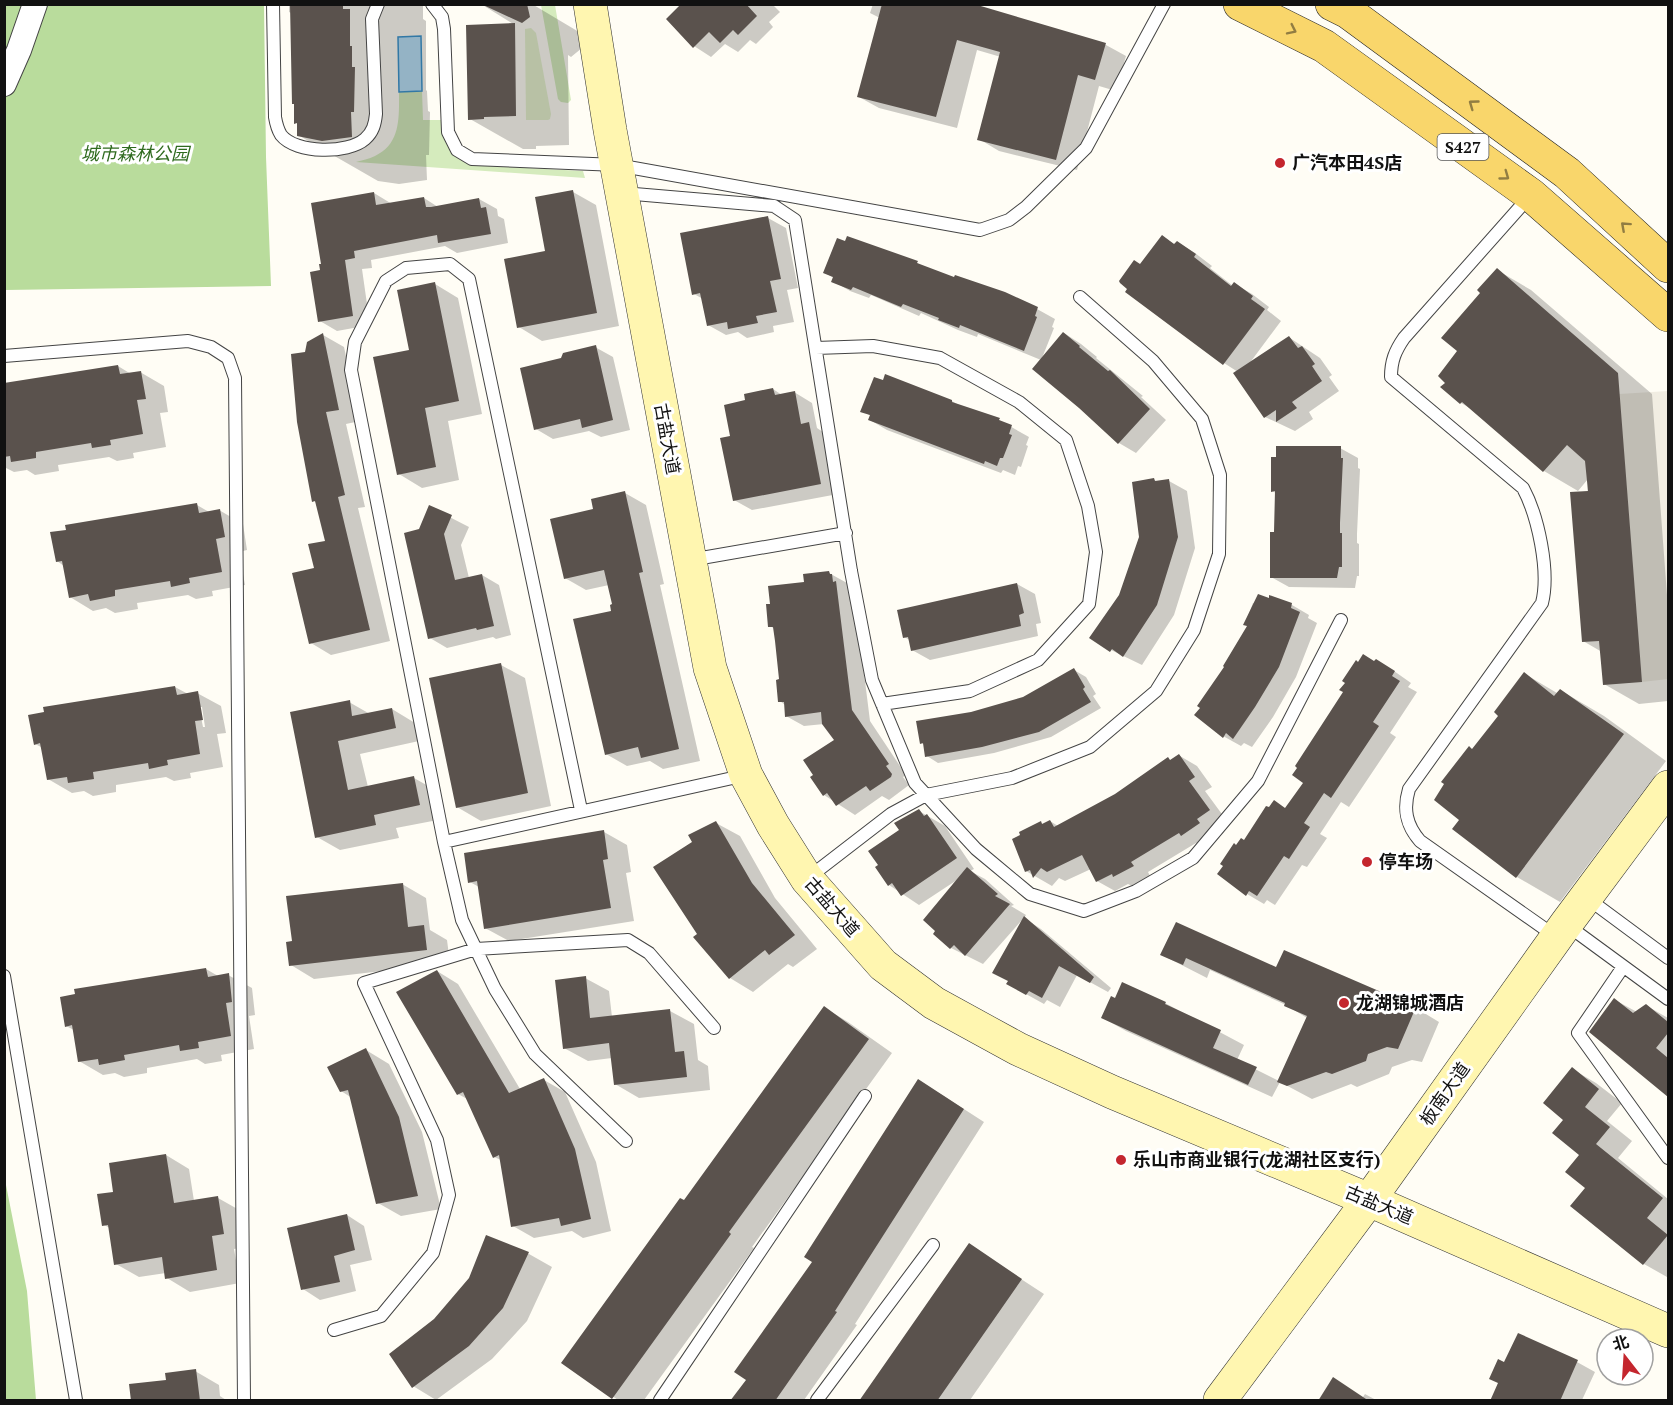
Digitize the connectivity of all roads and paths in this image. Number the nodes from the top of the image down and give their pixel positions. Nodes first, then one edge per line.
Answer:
1 (35, 4) edge
2 (273, 4) edge
3 (378, 4) edge
4 (432, 4) edge
5 (590, 4) edge
6 (1164, 4) edge
7 (1240, 4) edge
8 (1332, 4) edge
9 (4, 84) edge
10 (619, 179) junction
11 (1531, 195) junction
12 (1668, 266) edge
13 (1080, 297) dead end
14 (1668, 315) edge
15 (816, 348) junction
16 (4, 356) edge
17 (846, 533) junction
18 (688, 560) junction
19 (1341, 620) dead end
20 (882, 704) junction
21 (746, 775) junction
22 (1668, 787) edge
23 (926, 795) junction
24 (581, 810) junction
25 (444, 842) junction
26 (807, 879) junction
27 (1586, 898) junction
28 (1561, 931) junction
29 (476, 949) junction
30 (1668, 958) edge
31 (1623, 967) junction
32 (4, 976) edge
33 (1668, 999) edge
34 (714, 1028) dead end
35 (865, 1096) dead end
36 (626, 1141) dead end
37 (1668, 1158) edge
38 (1369, 1200) junction
39 (933, 1245) dead end
40 (334, 1330) dead end
41 (1668, 1331) edge
42 (76, 1401) edge
43 (244, 1401) edge
44 (660, 1401) edge
45 (817, 1401) edge
46 (1220, 1401) edge

1 - 9 street
2 - 3 lane
4 - 10 lane
5 - 10 street, 古盐大道
6 - 10 lane
7 -> 11 main road, S427
12 -> 8 main road, S427
10 - 15 lane
10 - 18 street, 古盐大道
11 - 14 main road, S427
11 - 28 lane
13 - 23 lane
15 - 17 lane
15 - 20 lane
16 - 43 lane
17 - 18 lane
17 - 20 lane
18 - 21 street, 古盐大道
19 - 23 lane
20 - 23 lane
21 - 24 lane
21 - 26 street, 古盐大道
22 - 27 street, 板南大道
23 - 26 lane
24 - 25 lane
24 - 25 lane
25 - 29 lane
26 - 38 street, 古盐大道
27 - 28 street, 板南大道
27 - 30 lane
28 - 31 lane
28 - 38 street, 板南大道
29 - 34 lane
29 - 36 lane
29 - 40 lane
31 - 33 lane
31 - 37 lane
32 - 42 lane
35 - 44 lane
38 - 41 street, 古盐大道
38 - 46 street, 板南大道
39 - 45 lane

